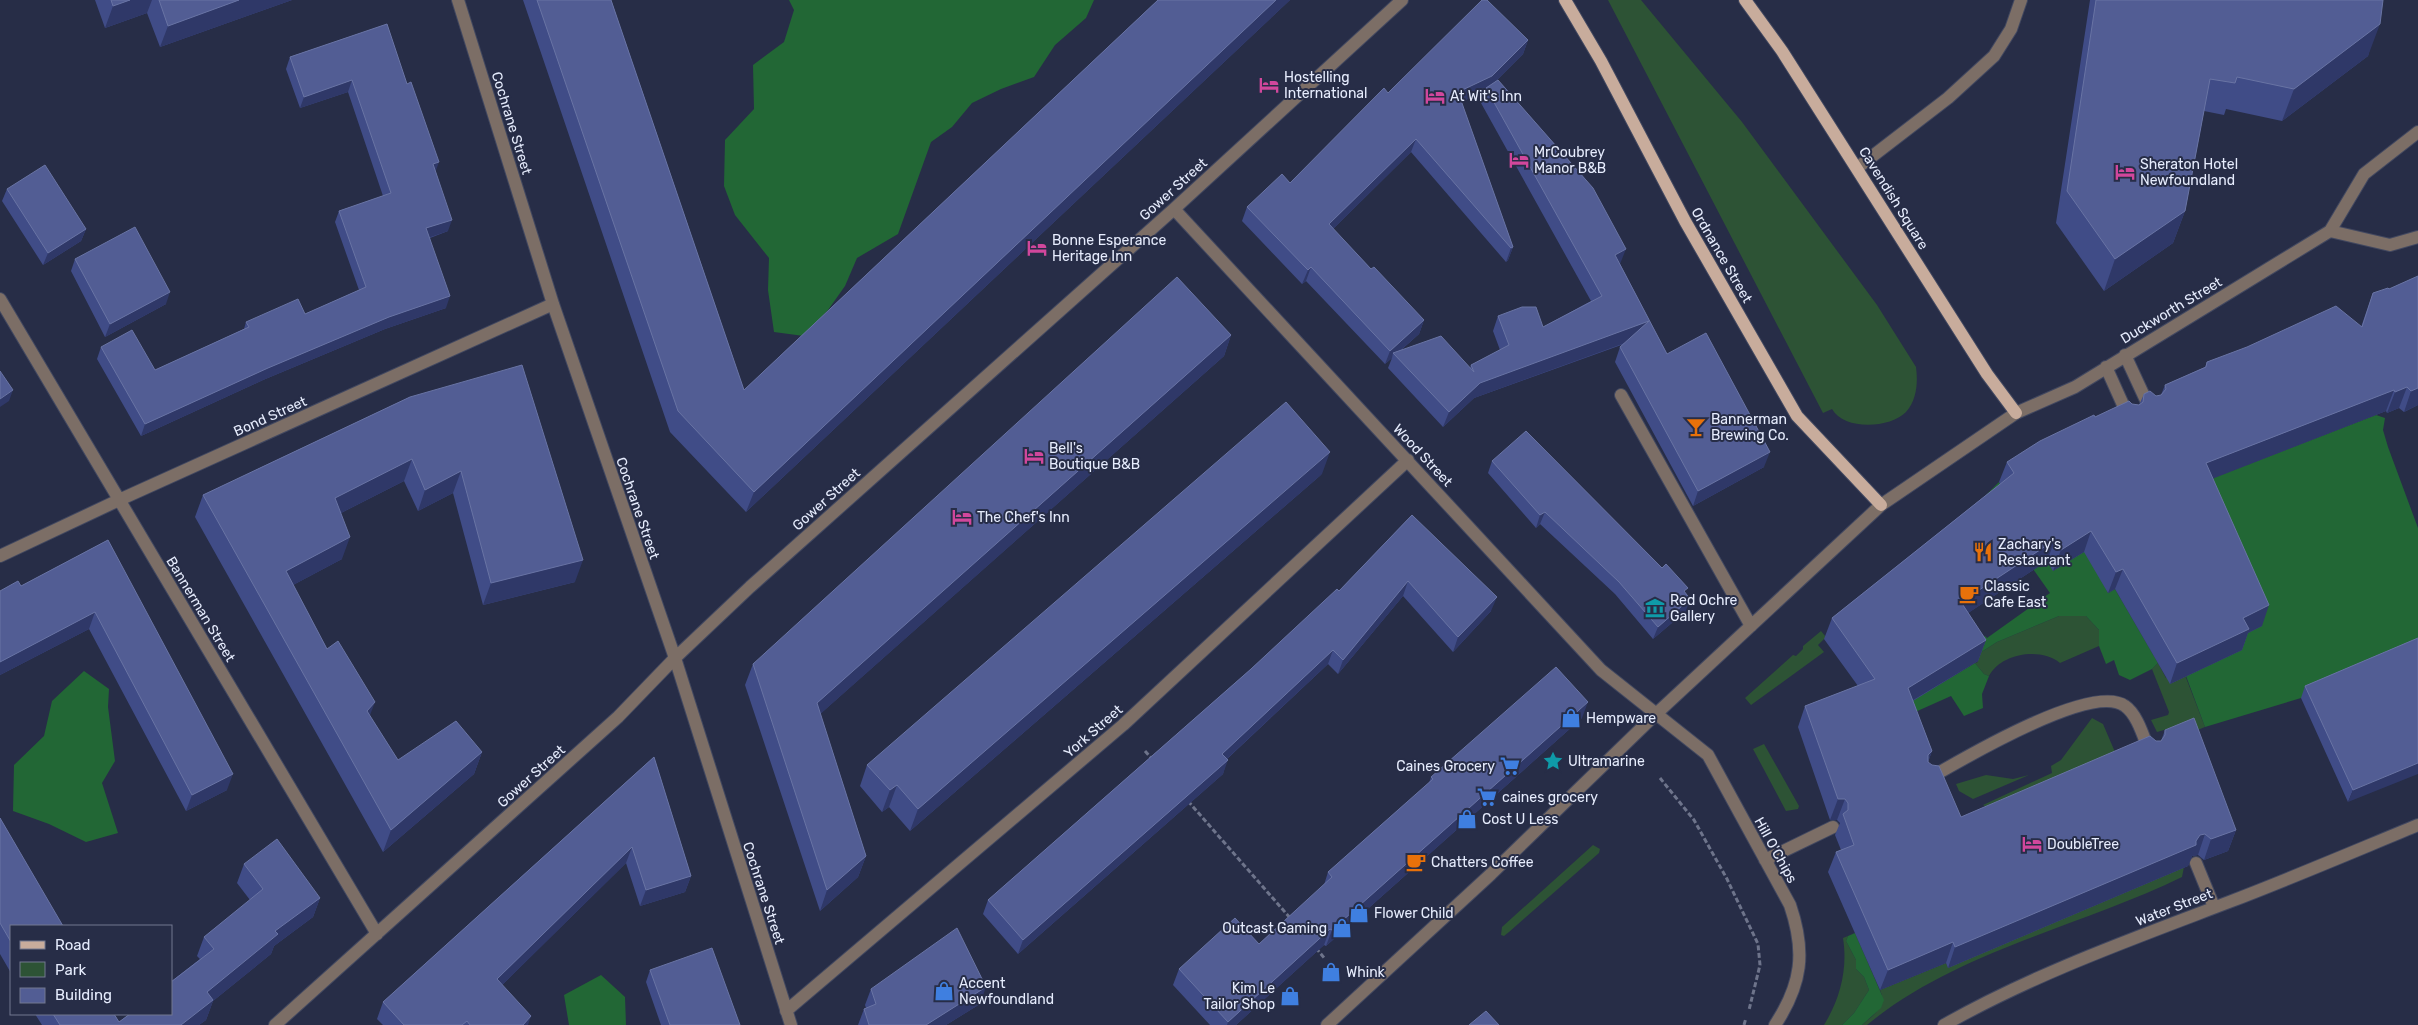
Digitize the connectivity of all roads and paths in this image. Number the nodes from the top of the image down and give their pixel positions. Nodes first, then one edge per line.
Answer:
1 (458, 0) edge
2 (1402, 0) edge
3 (1565, 0) edge
4 (1745, 0) edge
5 (2021, 0) edge
6 (2418, 132) edge
7 (1857, 168) junction
8 (1174, 209) junction
9 (2330, 231) junction
10 (2418, 237) edge
11 (0, 299) edge
12 (553, 304) junction
13 (2125, 355) junction
14 (2106, 367) junction
15 (1621, 395) dead end
16 (2150, 409) edge
17 (2016, 413) junction
18 (2129, 418) edge
19 (1408, 460) junction
20 (119, 500) junction
21 (1881, 505) junction
22 (0, 556) edge
23 (1752, 626) junction
24 (675, 658) junction
25 (1656, 714) junction
26 (1146, 751) dead end
27 (2150, 754) edge
28 (1158, 766) edge
29 (1660, 778) dead end
30 (1928, 779) edge
31 (1184, 796) edge
32 (2418, 825) edge
33 (1833, 827) dead end
34 (1765, 860) junction
35 (2196, 863) edge
36 (2214, 907) junction
37 (1293, 922) edge
38 (377, 934) junction
39 (1312, 944) edge
40 (1325, 959) edge
41 (786, 1010) junction
42 (275, 1025) edge
43 (791, 1025) edge
44 (1327, 1025) edge
45 (1744, 1025) edge
46 (1774, 1025) edge
47 (1944, 1025) edge

1 - 12 street, Cochrane Street
2 - 8 street, Gower Street
3 - 21 main road, Ordnance Street
4 - 7 main road, Cavendish Square
5 - 7 street
6 - 9 street
7 - 17 main road, Cavendish Square
8 - 19 street, Wood Street
8 - 24 street, Gower Street
9 - 10 street
9 - 13 street, Duckworth Street
11 - 20 street, Bannerman Street
12 - 20 street, Bond Street
12 - 24 street, Cochrane Street
13 - 14 street, Duckworth Street
13 - 16 street
14 - 17 street, Duckworth Street
14 - 18 street
15 - 23 street
17 - 21 street, Duckworth Street
19 - 25 street, Wood Street
19 - 41 street, York Street
20 - 22 street, Bond Street
20 - 38 street, Bannerman Street
21 - 23 street, Duckworth Street
23 - 25 street, Duckworth Street
24 - 38 street, Gower Street
24 - 41 street, Cochrane Street
25 - 34 street, Hill O'Chips
25 - 44 street, Duckworth Street
26 - 28 path
27 - 30 street
29 - 45 path
31 - 37 path
32 - 36 street, Water Street
33 - 34 street
34 - 46 street, Hill O'Chips
35 - 36 street
36 - 47 street, Water Street
38 - 42 street, Gower Street
39 - 40 path
41 - 43 street, Cochrane Street

